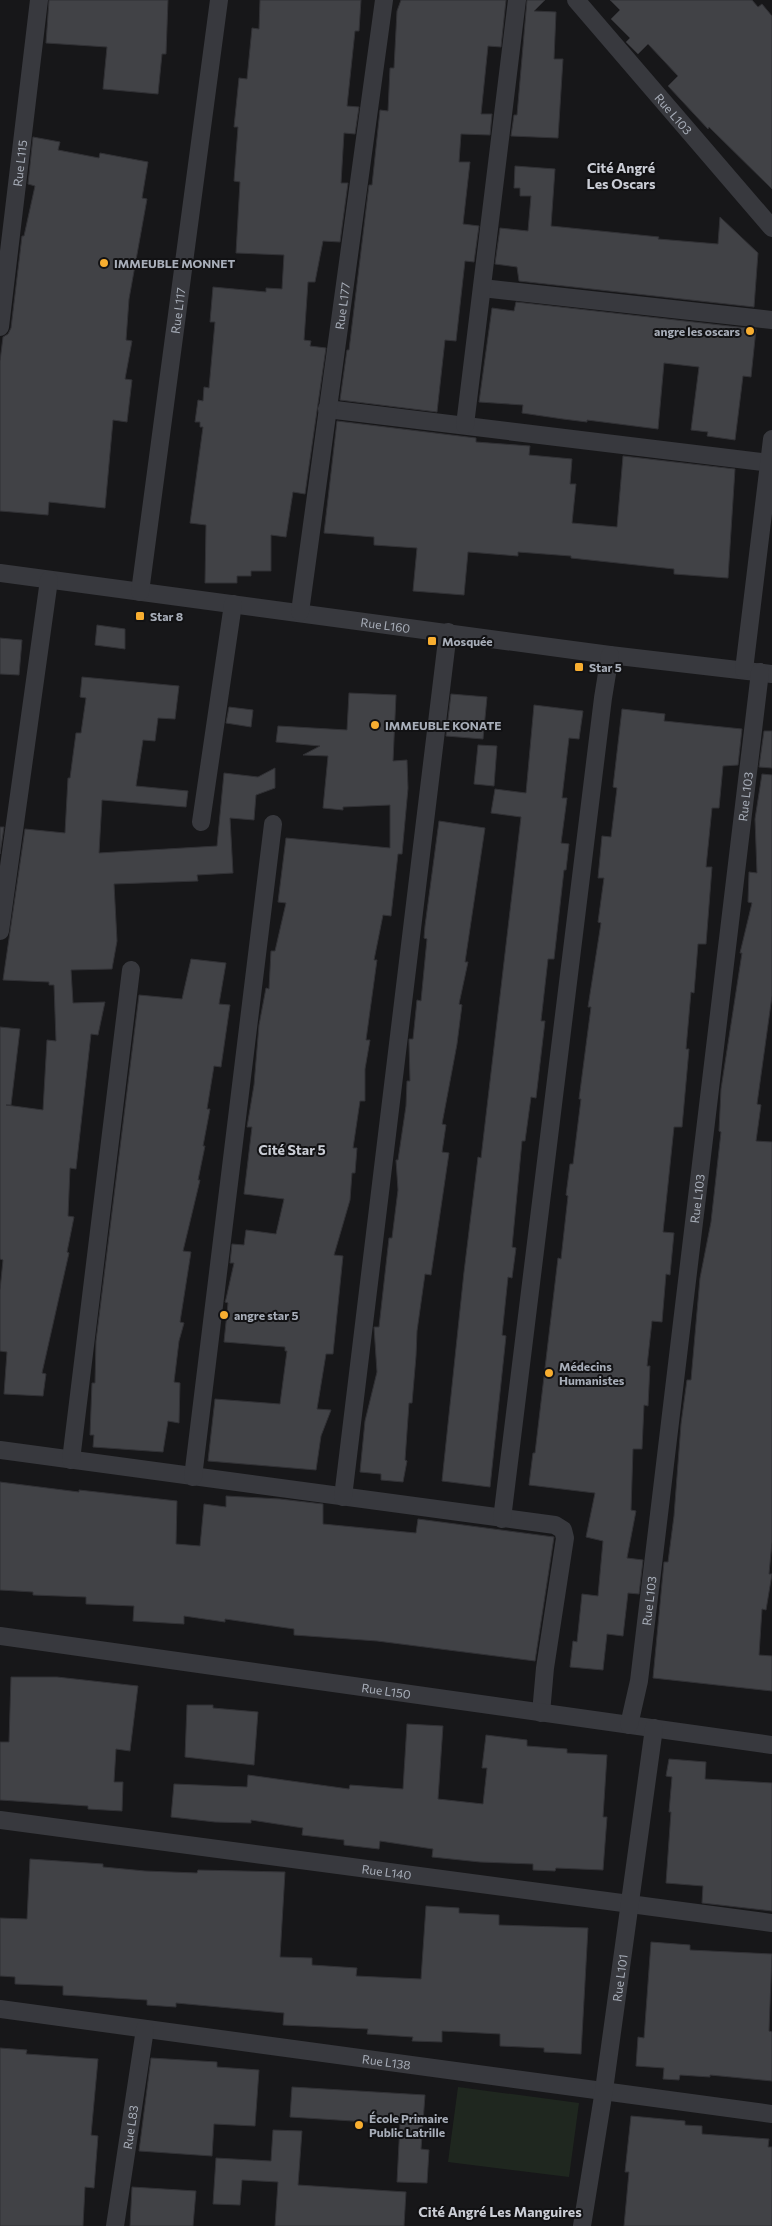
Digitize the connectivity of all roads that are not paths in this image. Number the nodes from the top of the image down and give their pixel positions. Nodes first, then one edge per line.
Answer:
1 (38, 0) edge
2 (219, 0) edge
3 (384, 0) edge
4 (517, 0) edge
5 (576, 0) edge
6 (772, 228) edge
7 (482, 288) junction
8 (772, 320) edge
9 (0, 327) edge
10 (327, 409) junction
11 (465, 425) junction
12 (772, 439) edge
13 (770, 463) junction
14 (0, 574) edge
15 (48, 580) junction
16 (140, 592) junction
17 (233, 604) junction
18 (300, 612) junction
19 (448, 632) junction
20 (610, 654) junction
21 (759, 672) edge
22 (201, 822) dead end
23 (273, 824) dead end
24 (0, 931) edge
25 (131, 970) dead end
26 (0, 1450) edge
27 (71, 1460) junction
28 (194, 1476) junction
29 (343, 1497) junction
30 (502, 1519) junction
31 (0, 1636) edge
32 (541, 1713) junction
33 (629, 1725) junction
34 (654, 1728) junction
35 (772, 1746) edge
36 (0, 1820) edge
37 (630, 1905) junction
38 (772, 1923) edge
39 (0, 2009) edge
40 (145, 2029) junction
41 (604, 2090) junction
42 (772, 2114) edge
43 (115, 2226) edge
44 (582, 2226) edge

1 - 9 street, Rue L115
2 - 16 street, Rue L117
3 - 10 street, Rue L177
4 - 7 street
5 - 6 street, Rue L103
7 - 8 street
7 - 11 street
10 - 11 street
10 - 18 street, Rue L177
11 - 13 street
12 - 13 street, Rue L103
13 - 21 street, Rue L103
14 - 15 street, Rue L160
15 - 16 street, Rue L160
15 - 24 street
16 - 17 street, Rue L160
17 - 18 street, Rue L160
17 - 22 street
18 - 19 street, Rue L160
19 - 20 street, Rue L160
19 - 29 street
20 - 21 street, Rue L160
20 - 30 street
21 - 33 street, Rue L103
23 - 28 street
25 - 27 street
26 - 27 street
27 - 28 street
28 - 29 street
29 - 30 street
30 - 32 street
31 - 32 street, Rue L150
32 - 33 street, Rue L150
33 - 34 street, Rue L150
34 - 35 street, Rue L150
34 - 37 street, Rue L101
36 - 37 street, Rue L140
37 - 38 street, Rue L140
37 - 41 street, Rue L101
39 - 40 street, Rue L138
40 - 41 street, Rue L138
40 - 43 street, Rue L83
41 - 42 street, Rue L138
41 - 44 street, Rue L101

